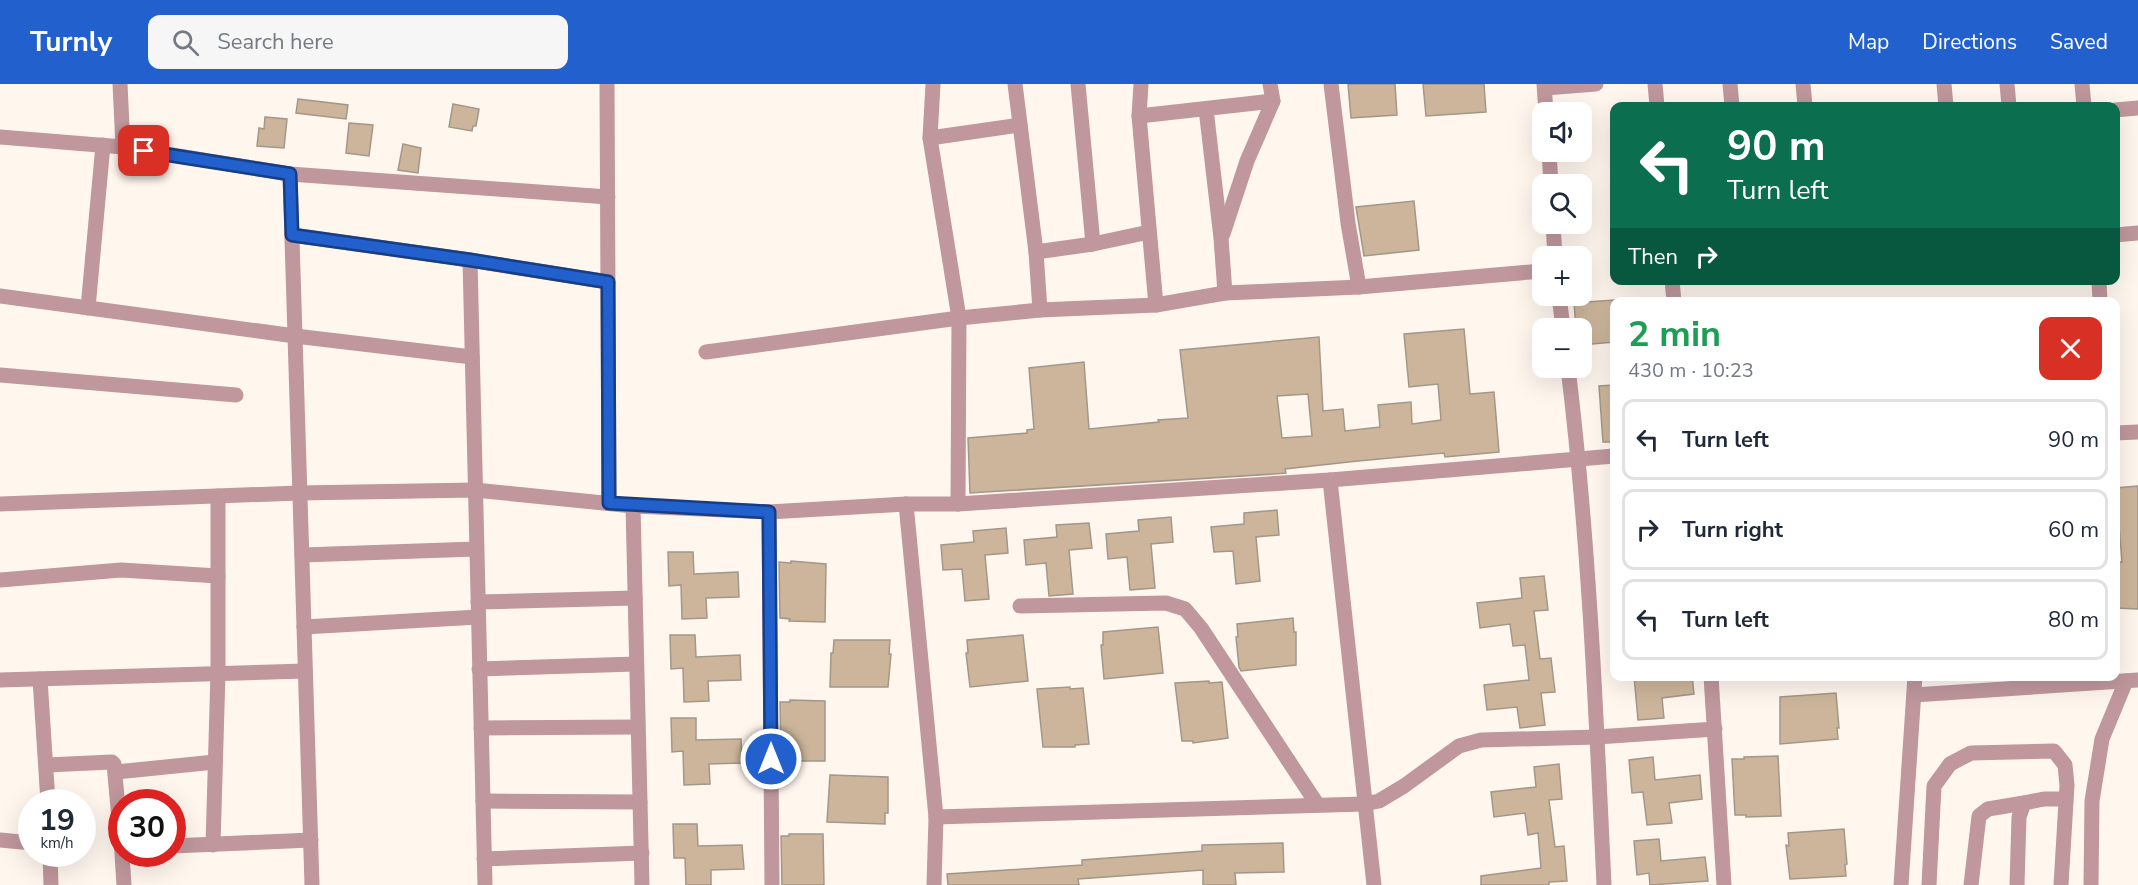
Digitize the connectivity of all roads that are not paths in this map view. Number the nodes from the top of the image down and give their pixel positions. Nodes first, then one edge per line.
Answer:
1 (120, 84) edge
2 (607, 84) edge
3 (933, 84) edge
4 (1015, 84) edge
5 (1078, 84) edge
6 (1141, 84) edge
7 (1270, 84) edge
8 (1331, 84) edge
9 (1596, 84) edge
10 (1655, 84) edge
11 (1730, 84) edge
12 (1803, 84) edge
13 (1944, 84) edge
14 (2007, 84) edge
15 (2082, 84) edge
16 (1545, 86) edge
17 (1273, 101) junction
18 (1546, 102) edge
19 (1657, 102) edge
20 (1732, 102) edge
21 (1805, 102) edge
22 (1946, 102) edge
23 (2009, 102) edge
24 (2084, 102) edge
25 (2138, 108) edge
26 (1206, 109) junction
27 (2120, 110) edge
28 (1139, 116) junction
29 (1020, 125) junction
30 (0, 137) edge
31 (930, 138) junction
32 (103, 145) junction
33 (123, 147) junction
34 (290, 174) junction
35 (608, 197) junction
36 (1149, 232) junction
37 (2138, 233) edge
38 (292, 235) junction
39 (2120, 235) edge
40 (1221, 238) junction
41 (1093, 243) junction
42 (1036, 252) junction
43 (470, 260) junction
44 (1532, 272) edge
45 (608, 282) junction
46 (1359, 287) junction
47 (1225, 293) junction
48 (0, 296) edge
49 (1156, 305) junction
50 (88, 308) junction
51 (1040, 310) junction
52 (959, 318) junction
53 (295, 336) junction
54 (706, 352) dead end
55 (472, 357) junction
56 (0, 375) edge
57 (1569, 378) edge
58 (236, 395) dead end
59 (2138, 432) edge
60 (2120, 433) edge
61 (1610, 456) edge
62 (1579, 458) junction
63 (1330, 480) junction
64 (475, 490) junction
65 (299, 493) junction
66 (218, 496) junction
67 (609, 503) junction
68 (0, 504) edge
69 (906, 504) junction
70 (958, 504) junction
71 (633, 506) junction
72 (769, 512) junction
73 (476, 549) junction
74 (302, 555) junction
75 (218, 576) junction
76 (0, 580) edge
77 (635, 598) junction
78 (1020, 606) dead end
79 (478, 610) junction
80 (304, 627) junction
81 (636, 664) junction
82 (479, 669) junction
83 (305, 670) junction
84 (218, 673) junction
85 (40, 679) junction
86 (0, 680) edge
87 (2132, 680) edge
88 (1712, 681) edge
89 (1915, 681) edge
90 (2117, 681) edge
91 (1914, 695) junction
92 (638, 727) junction
93 (481, 728) junction
94 (1715, 729) junction
95 (1597, 737) junction
96 (216, 762) junction
97 (47, 765) junction
98 (116, 772) junction
99 (48, 789) edge
100 (117, 789) edge
101 (2066, 799) junction
102 (483, 801) junction
103 (640, 802) junction
104 (2024, 803) junction
105 (1317, 804) junction
106 (1364, 804) junction
107 (936, 818) junction
108 (0, 840) edge
109 (310, 840) junction
110 (18, 842) edge
111 (213, 844) junction
112 (186, 845) edge
113 (642, 853) junction
114 (484, 859) junction
115 (50, 867) edge
116 (122, 867) edge
117 (51, 885) edge
118 (124, 885) edge
119 (312, 885) edge
120 (485, 885) edge
121 (642, 885) edge
122 (772, 885) edge
123 (934, 885) edge
124 (1374, 885) edge
125 (1604, 885) edge
126 (1724, 885) edge
127 (1901, 885) edge
128 (1929, 885) edge
129 (1971, 885) edge
130 (2017, 885) edge
131 (2061, 885) edge
132 (2091, 885) edge

1 - 33 street
2 - 35 street
3 - 31 street
4 - 29 street
5 - 41 street
6 - 28 street
7 - 17 street
8 - 46 street
9 - 16 street
10 - 19 street
11 - 20 street
12 - 21 street
13 - 22 street
14 - 23 street
15 - 24 street
16 - 18 street
17 - 26 street
17 - 40 street
25 - 27 street
26 - 28 street
26 - 40 street
28 - 36 street
29 - 31 street
29 - 42 street
30 - 32 street
31 - 52 street
32 - 33 street
32 - 50 street
33 - 34 street
34 - 35 street
34 - 38 street
35 - 45 street
36 - 41 street
36 - 49 street
37 - 39 street
38 - 43 street
38 - 53 street
40 - 47 street
41 - 42 street
42 - 51 street
43 - 45 street
43 - 55 street
44 - 46 street
45 - 67 street
46 - 47 street
47 - 49 street
48 - 50 street
49 - 51 street
50 - 53 street
51 - 52 street
52 - 54 street
52 - 70 street
53 - 55 street
53 - 65 street
55 - 64 street
56 - 58 street
57 - 62 street
59 - 60 street
61 - 62 street
62 - 63 street
62 - 95 street
63 - 70 street
63 - 106 street
64 - 65 street
64 - 67 street
64 - 73 street
65 - 66 street
65 - 74 street
66 - 68 street
66 - 75 street
67 - 71 street
69 - 70 street
69 - 72 street
69 - 107 street
71 - 72 street
71 - 77 street
72 - 122 street
73 - 74 street
73 - 79 street
74 - 80 street
75 - 76 street
75 - 84 street
77 - 79 street
77 - 81 street
78 - 105 street
79 - 80 street
79 - 82 street
80 - 83 street
81 - 82 street
81 - 92 street
82 - 93 street
83 - 84 street
83 - 109 street
84 - 85 street
84 - 96 street
85 - 86 street
85 - 97 street
87 - 132 street
88 - 94 street
89 - 91 street
90 - 91 street
91 - 127 street
92 - 93 street
92 - 103 street
93 - 102 street
94 - 95 street
94 - 126 street
95 - 106 street
95 - 125 street
96 - 98 street
96 - 111 street
97 - 98 street
97 - 99 street
98 - 100 street
101 - 104 street
101 - 128 street
101 - 131 street
102 - 103 street
102 - 114 street
103 - 113 street
104 - 129 street
104 - 130 street
105 - 106 street
105 - 107 street
106 - 124 street
107 - 123 street
108 - 110 street
109 - 111 street
109 - 119 street
111 - 112 street
113 - 114 street
113 - 121 street
114 - 120 street
115 - 117 street
116 - 118 street

